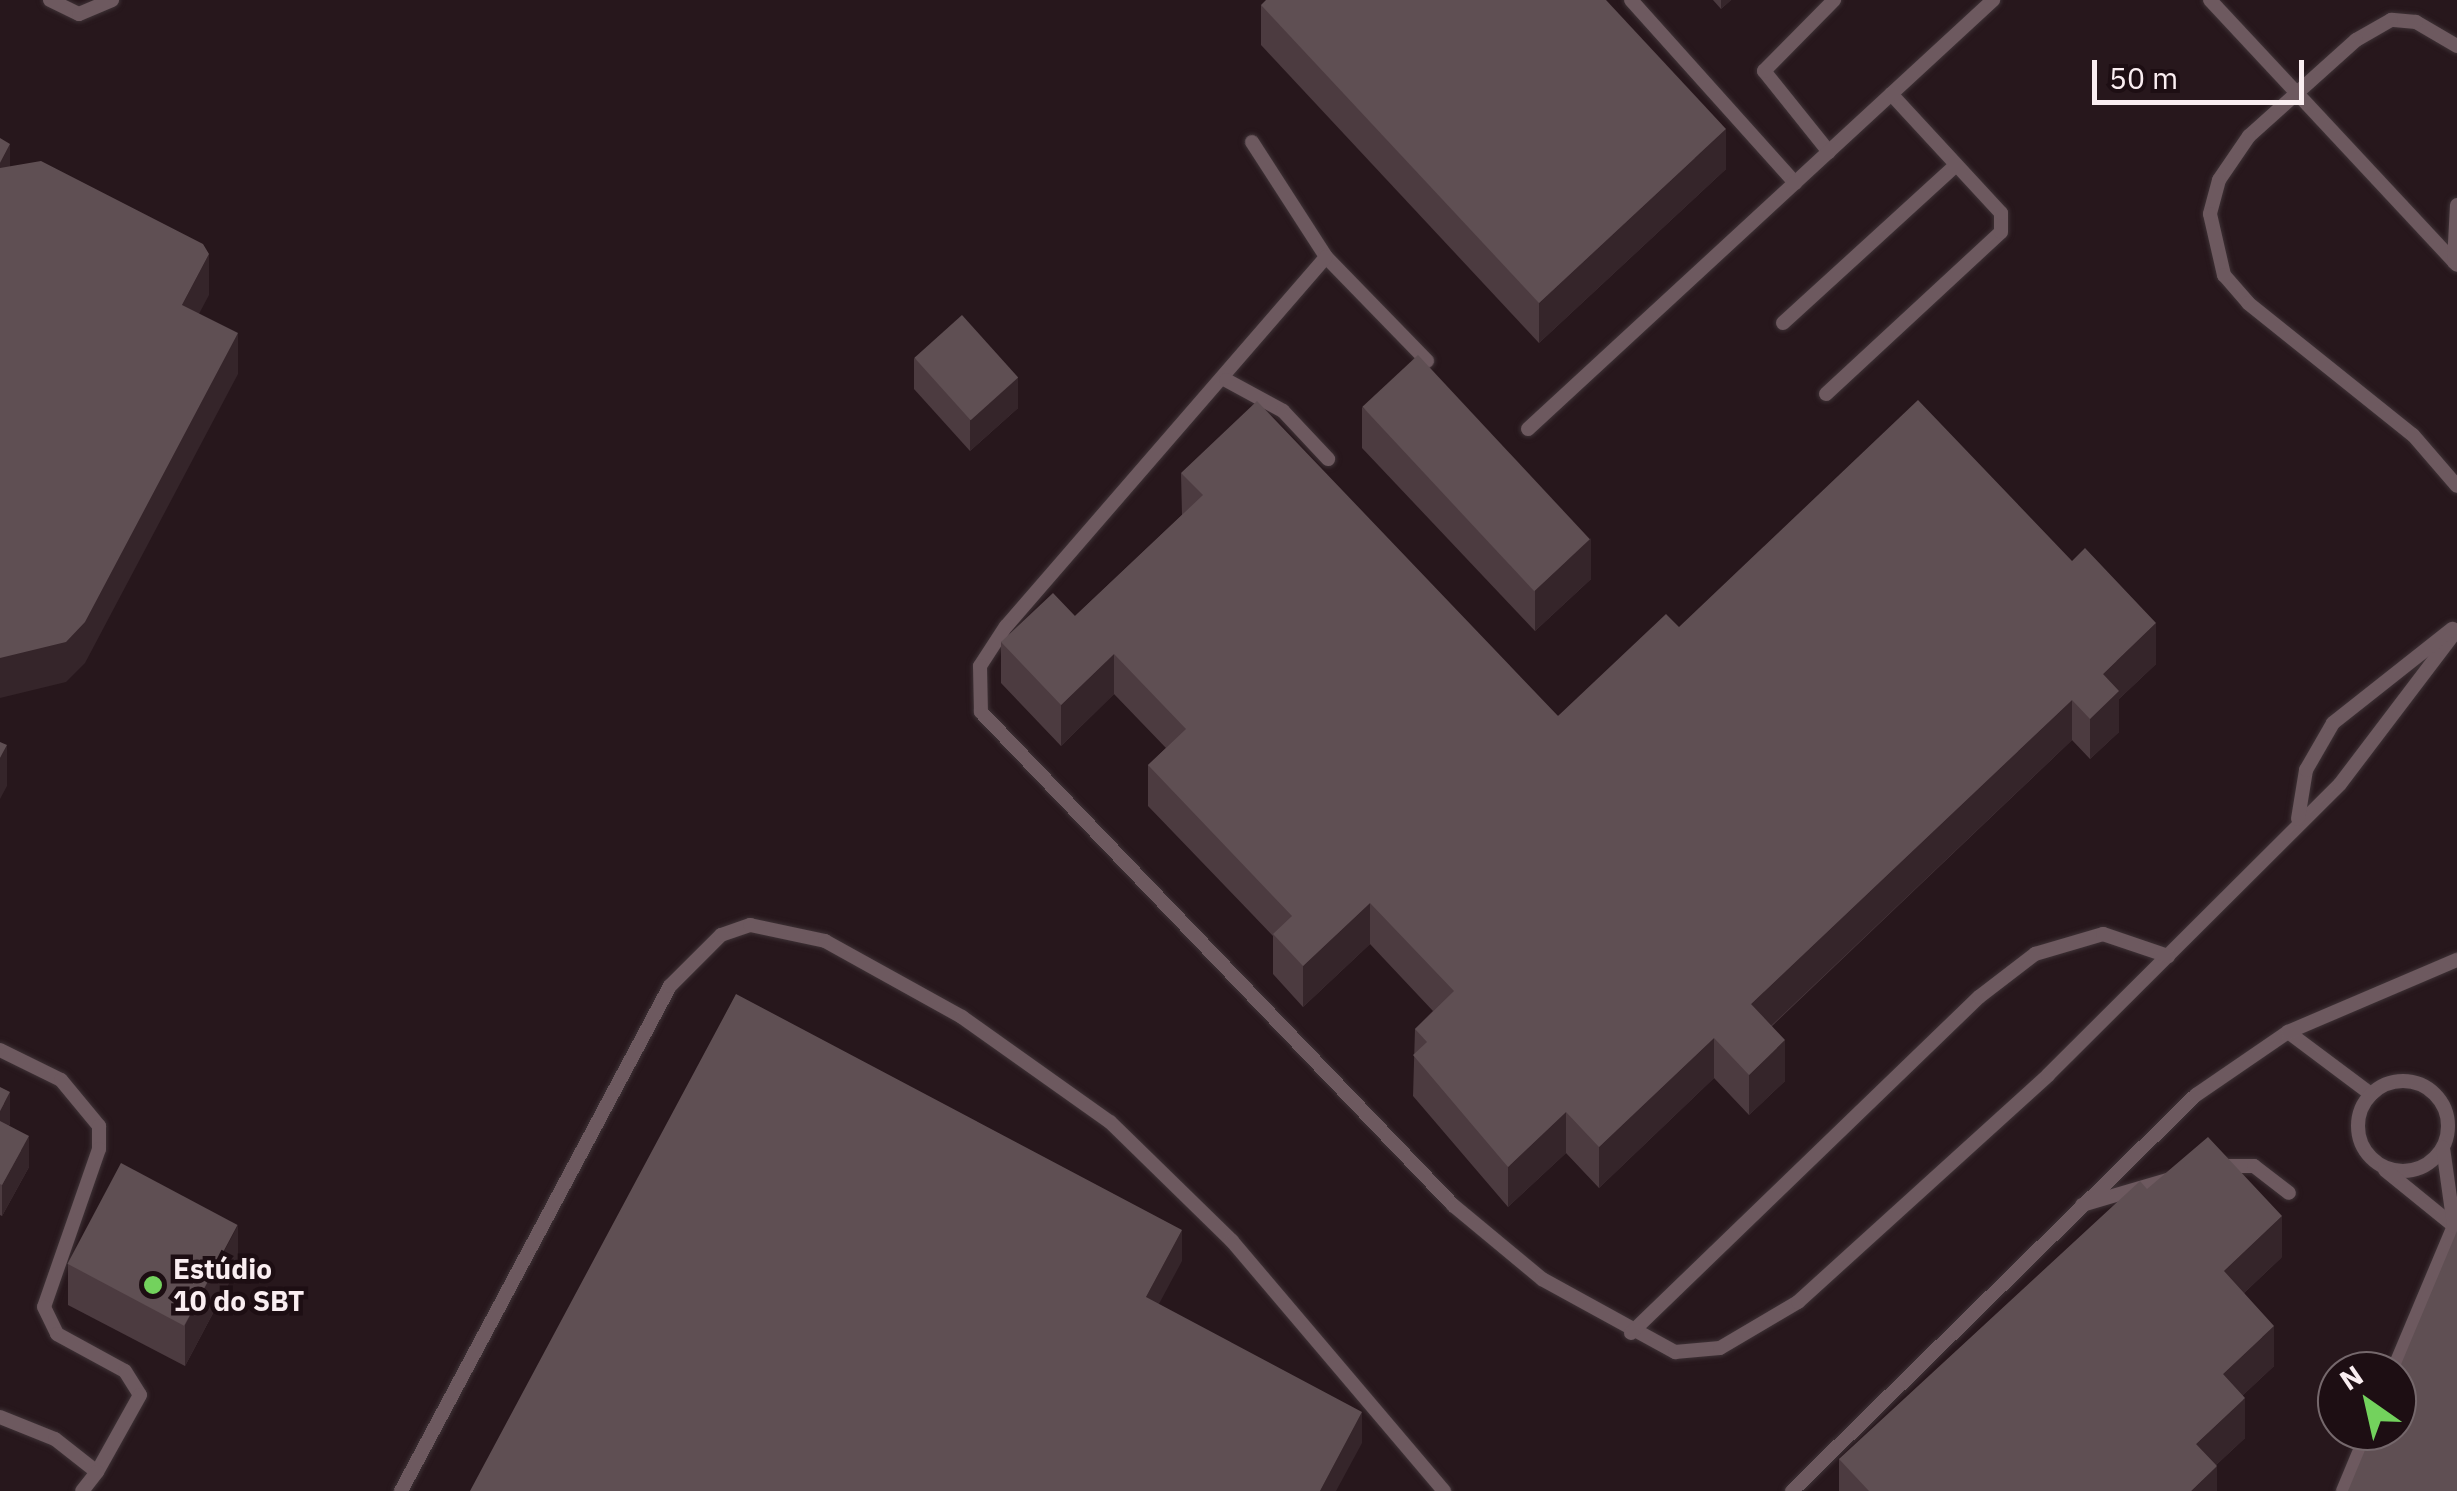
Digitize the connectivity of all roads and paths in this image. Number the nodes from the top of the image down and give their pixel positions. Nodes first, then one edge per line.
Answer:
1 (50, 0) edge
2 (112, 0) edge
3 (1630, 0) edge
4 (1834, 0) edge
5 (1993, 0) edge
6 (2210, 0) edge
7 (2457, 46) edge
8 (1890, 94) junction
9 (2298, 94) junction
10 (1252, 142) dead end
11 (1828, 152) junction
12 (1956, 165) junction
13 (1795, 183) junction
14 (2457, 205) edge
15 (1326, 257) junction
16 (2455, 263) edge
17 (1782, 323) dead end
18 (1427, 361) edge
19 (1226, 380) junction
20 (1826, 394) dead end
21 (1528, 429) dead end
22 (1328, 459) dead end
23 (2457, 486) edge
24 (2457, 627) edge
25 (2298, 819) junction
26 (2168, 956) junction
27 (2457, 960) edge
28 (2288, 1032) junction
29 (0, 1050) edge
30 (2371, 1094) junction
31 (2443, 1148) junction
32 (2379, 1165) junction
33 (2289, 1193) dead end
34 (2078, 1207) junction
35 (2454, 1226) junction
36 (1631, 1333) junction
37 (2401, 1351) edge
38 (0, 1417) edge
39 (2359, 1451) edge
40 (97, 1472) junction
41 (82, 1491) edge
42 (401, 1491) edge
43 (1444, 1491) edge
44 (1792, 1491) edge
45 (2342, 1491) edge

1 - 2 lane
3 - 13 lane
4 - 11 lane
5 - 8 lane
6 - 9 lane
7 - 9 lane
8 - 11 lane
8 - 12 lane
9 - 16 lane
9 - 23 lane
10 - 15 lane
11 - 13 lane
12 - 17 lane
12 - 20 lane
13 - 21 lane
14 - 16 lane
15 - 18 lane
15 - 19 lane
19 - 22 lane
19 - 36 lane
24 - 25 lane
24 - 25 lane
25 - 26 lane
26 - 36 lane
26 - 36 lane
27 - 28 lane
28 - 30 lane
28 - 34 lane
29 - 40 lane
30 - 31 lane
30 - 32 lane
31 - 32 lane
31 - 35 lane
32 - 35 lane
33 - 34 lane
34 - 44 lane
35 - 37 lane
38 - 40 lane
39 - 45 lane
40 - 41 lane
42 - 43 lane

